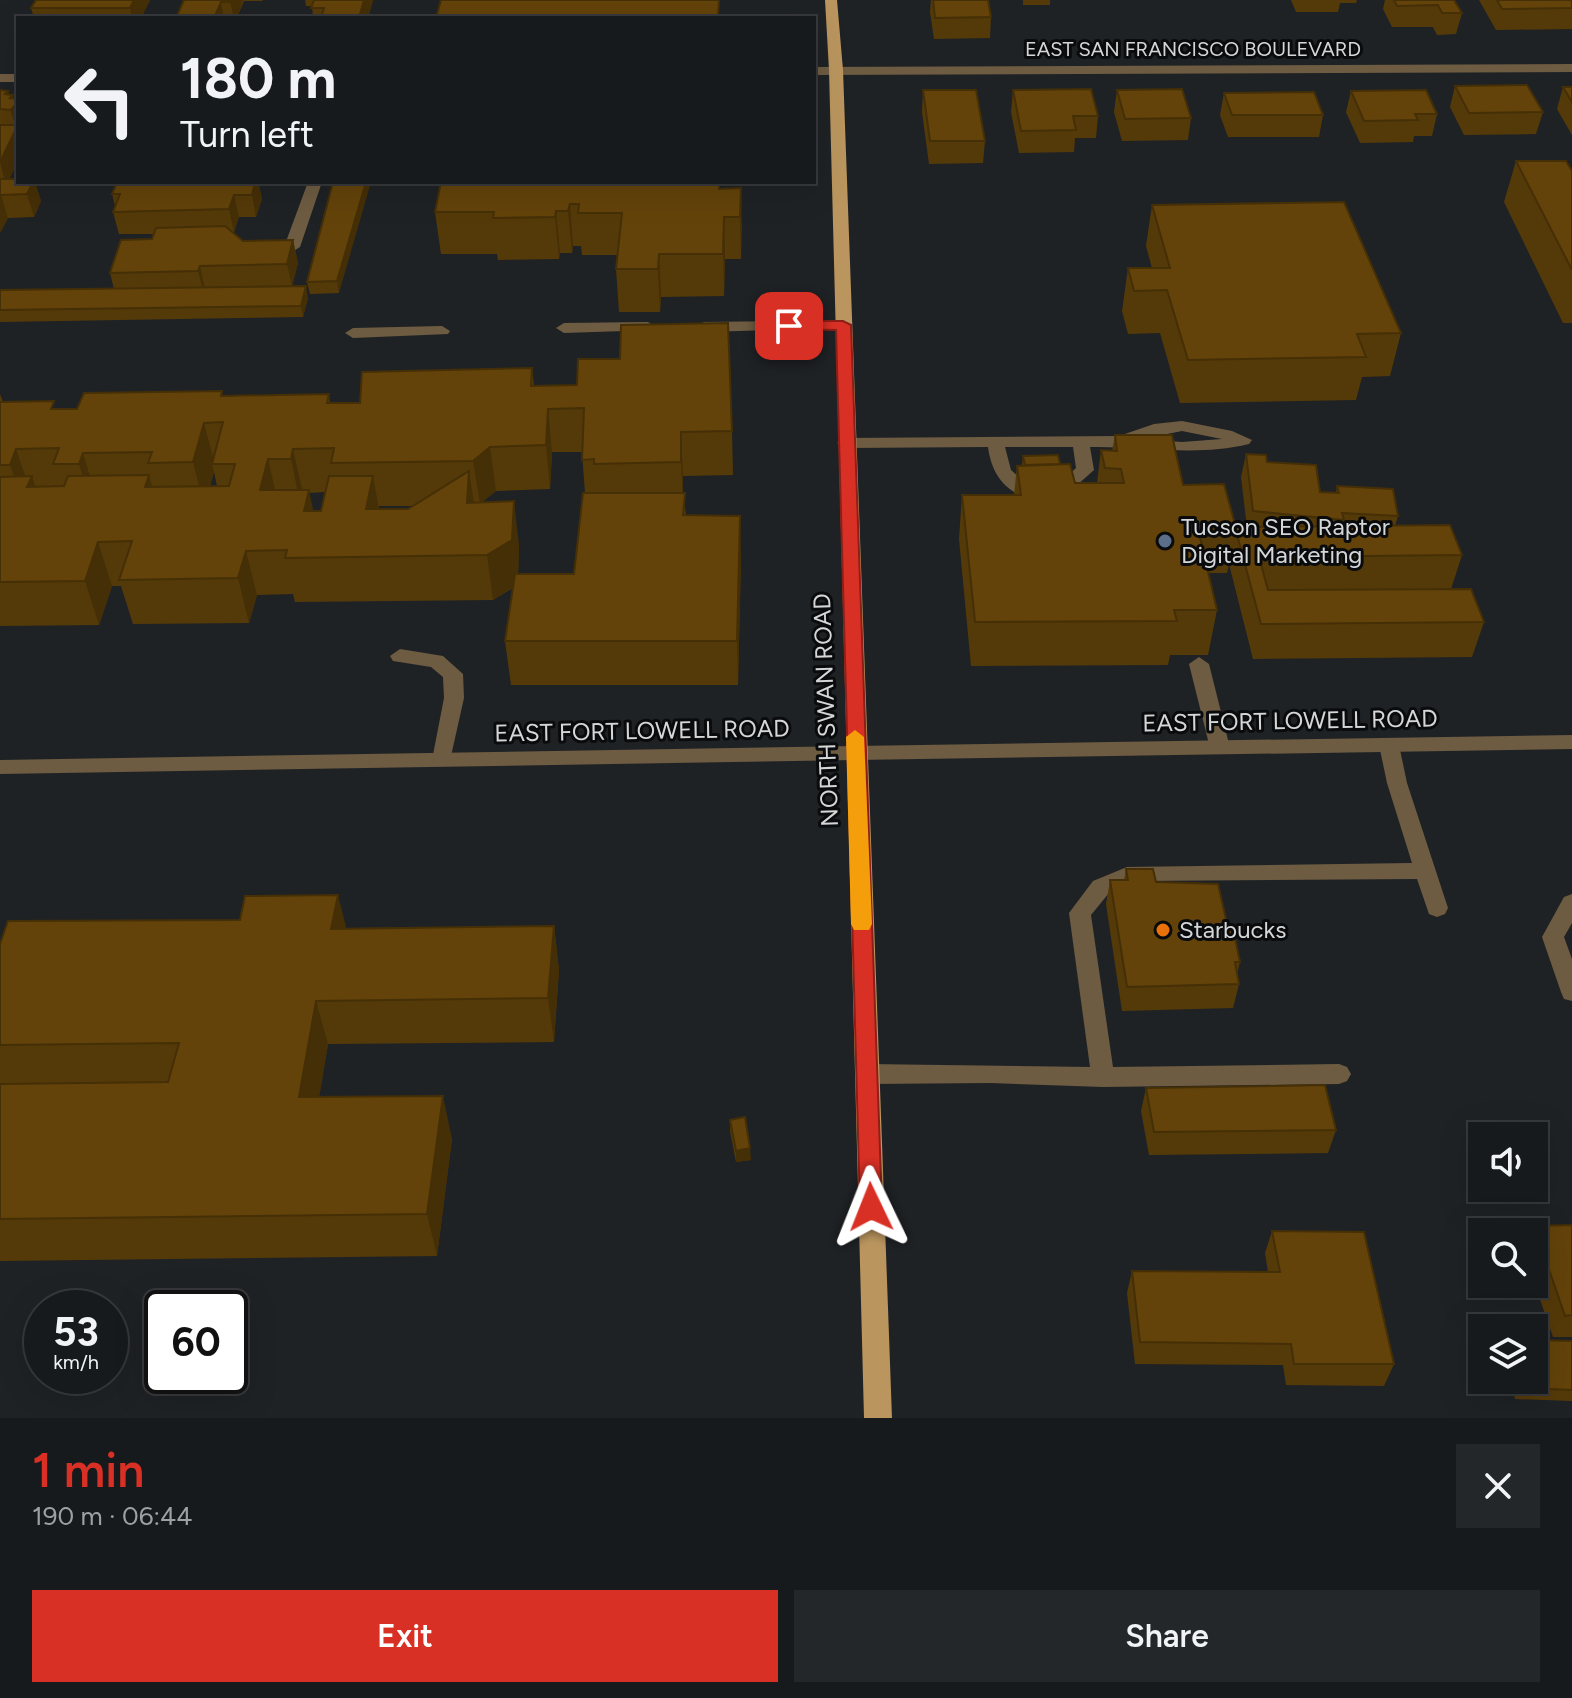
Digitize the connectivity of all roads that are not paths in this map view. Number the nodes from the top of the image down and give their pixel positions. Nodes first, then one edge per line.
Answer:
1 (831, 0) edge
2 (1572, 68) edge
3 (836, 70) junction
4 (816, 71) edge
5 (314, 184) edge
6 (292, 247) edge
7 (843, 325) junction
8 (564, 328) dead end
9 (442, 331) dead end
10 (353, 333) dead end
11 (1081, 441) junction
12 (1122, 441) junction
13 (996, 442) junction
14 (846, 443) junction
15 (1061, 490) edge
16 (1026, 491) edge
17 (400, 656) dead end
18 (1199, 664) dead end
19 (1572, 742) edge
20 (1389, 745) junction
21 (1220, 748) junction
22 (855, 753) junction
23 (442, 760) junction
24 (0, 767) edge
25 (1425, 871) junction
26 (1571, 903) edge
27 (1437, 908) dead end
28 (1572, 992) edge
29 (867, 1074) junction
30 (1339, 1074) dead end
31 (1103, 1077) junction
32 (878, 1418) edge

1 - 3 main road, NORTH SWAN ROAD
2 - 3 street, EAST SAN FRANCISCO BOULEVARD
3 - 4 street, EAST SAN FRANCISCO BOULEVARD
3 - 7 main road, NORTH SWAN ROAD
5 - 6 street
7 - 8 street
7 - 14 main road, NORTH SWAN ROAD
9 - 10 street
11 - 12 street
11 - 13 street
11 - 15 street
12 - 12 street
13 - 14 street
13 - 16 street
14 - 22 main road, NORTH SWAN ROAD
17 - 23 street
18 - 21 street
19 - 20 street, EAST FORT LOWELL ROAD
20 - 21 street, EAST FORT LOWELL ROAD
20 - 25 street
21 - 22 street, EAST FORT LOWELL ROAD
22 - 23 street, EAST FORT LOWELL ROAD
22 - 29 main road, NORTH SWAN ROAD
23 - 24 street, EAST FORT LOWELL ROAD
25 - 27 street
25 - 31 street
26 - 28 street
29 - 31 street
29 - 32 main road, NORTH SWAN ROAD
30 - 31 street

